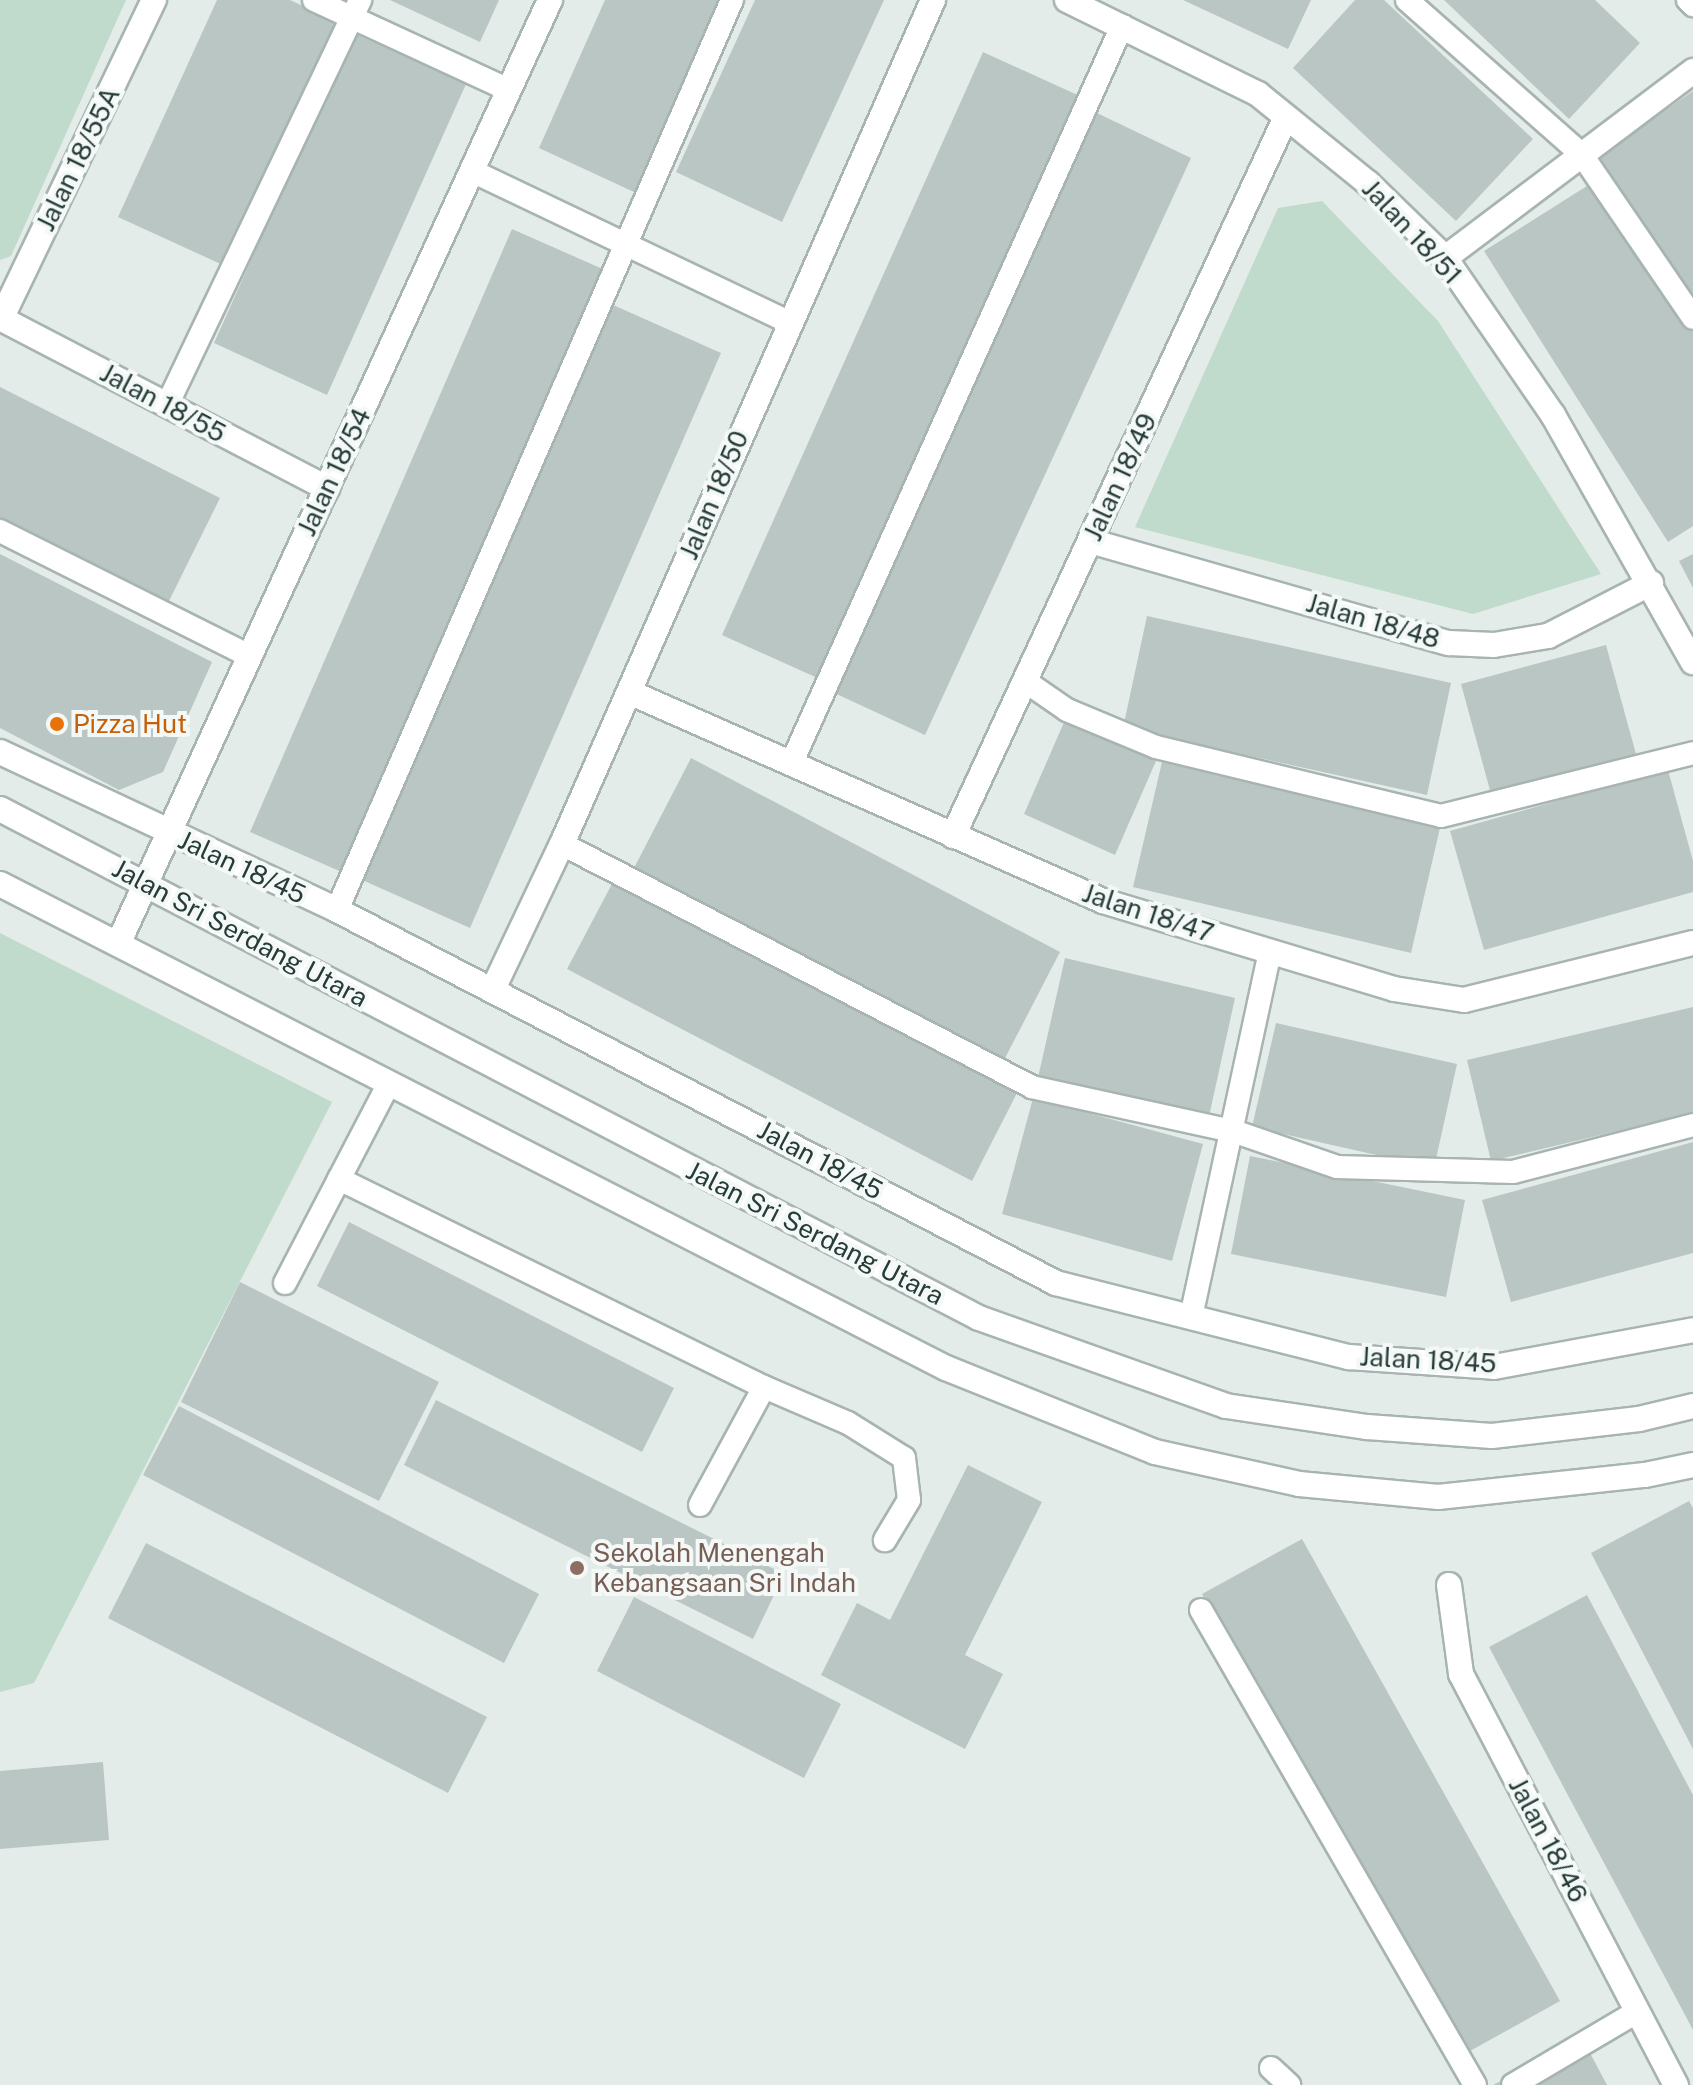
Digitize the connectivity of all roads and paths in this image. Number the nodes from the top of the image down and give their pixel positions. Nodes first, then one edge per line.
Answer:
1 (154, 0) edge
2 (314, 0) edge
3 (550, 0) edge
4 (732, 0) edge
5 (933, 0) edge
6 (1067, 0) edge
7 (1407, 0) edge
8 (356, 9) edge
9 (1122, 26) junction
10 (1693, 71) edge
11 (509, 90) junction
12 (1286, 117) junction
13 (1582, 155) junction
14 (472, 171) junction
15 (627, 245) junction
16 (1445, 258) junction
17 (0, 318) edge
18 (1693, 318) edge
19 (789, 322) junction
20 (167, 405) junction
21 (327, 488) junction
22 (0, 531) edge
23 (1090, 541) junction
24 (1651, 583) junction
25 (250, 656) junction
26 (1693, 662) edge
27 (1025, 681) junction
28 (629, 692) junction
29 (0, 752) edge
30 (1693, 753) edge
31 (792, 762) junction
32 (0, 809) edge
33 (169, 833) junction
34 (953, 836) junction
35 (562, 844) junction
36 (146, 882) junction
37 (0, 884) edge
38 (337, 910) junction
39 (1693, 943) edge
40 (118, 944) junction
41 (1270, 952) junction
42 (493, 989) junction
43 (389, 1083) junction
44 (1693, 1125) edge
45 (1231, 1131) junction
46 (339, 1179) junction
47 (285, 1283) dead end
48 (1191, 1317) junction
49 (1693, 1330) edge
50 (764, 1387) junction
51 (1693, 1406) edge
52 (1693, 1465) edge
53 (700, 1505) dead end
54 (885, 1540) dead end
55 (1449, 1585) dead end
56 (1201, 1610) dead end
57 (1638, 2011) junction
58 (1271, 2068) dead end
59 (1289, 2085) edge
60 (1475, 2085) edge
61 (1513, 2085) edge
62 (1676, 2085) edge

1 - 17 street, Jalan 18/55A
2 - 8 lane
3 - 11 street, Jalan 18/54
4 - 15 lane
5 - 19 street, Jalan 18/50
6 - 9 street, Jalan 18/51
7 - 13 lane
8 - 11 lane
8 - 20 lane
9 - 12 street, Jalan 18/51
9 - 31 lane
10 - 13 street
11 - 14 street, Jalan 18/54
12 - 16 street, Jalan 18/51
12 - 23 street, Jalan 18/49
13 - 16 street
13 - 18 lane
14 - 15 lane
14 - 21 street, Jalan 18/54
15 - 19 lane
15 - 38 lane
16 - 24 street, Jalan 18/51
17 - 20 street, Jalan 18/55
19 - 28 street, Jalan 18/50
20 - 21 street, Jalan 18/55
21 - 25 street, Jalan 18/54
22 - 25 lane
23 - 24 street, Jalan 18/48
23 - 27 street, Jalan 18/49
24 - 26 street, Jalan 18/51
25 - 33 street, Jalan 18/54
27 - 30 lane
27 - 34 street, Jalan 18/49
28 - 31 street, Jalan 18/47
28 - 35 street, Jalan 18/50
29 - 33 street, Jalan 18/45
31 - 34 street, Jalan 18/47
32 - 36 street, Jalan Sri Serdang Utara
33 - 36 street, Jalan 18/54
33 - 38 street, Jalan 18/45
34 - 41 street, Jalan 18/47
35 - 42 street, Jalan 18/50
35 - 45 lane
36 - 40 street, Jalan 18/54
36 - 51 street, Jalan Sri Serdang Utara
37 - 40 street
38 - 42 street, Jalan 18/45
39 - 41 street, Jalan 18/47
40 - 43 street
41 - 45 lane
42 - 48 street, Jalan 18/45
43 - 46 lane
43 - 52 street
44 - 45 lane
45 - 48 lane
46 - 47 lane
46 - 50 lane
48 - 49 street, Jalan 18/45
50 - 53 lane
50 - 54 lane
55 - 57 street, Jalan 18/46
56 - 60 lane
57 - 61 lane
57 - 62 street, Jalan 18/46
58 - 59 lane

